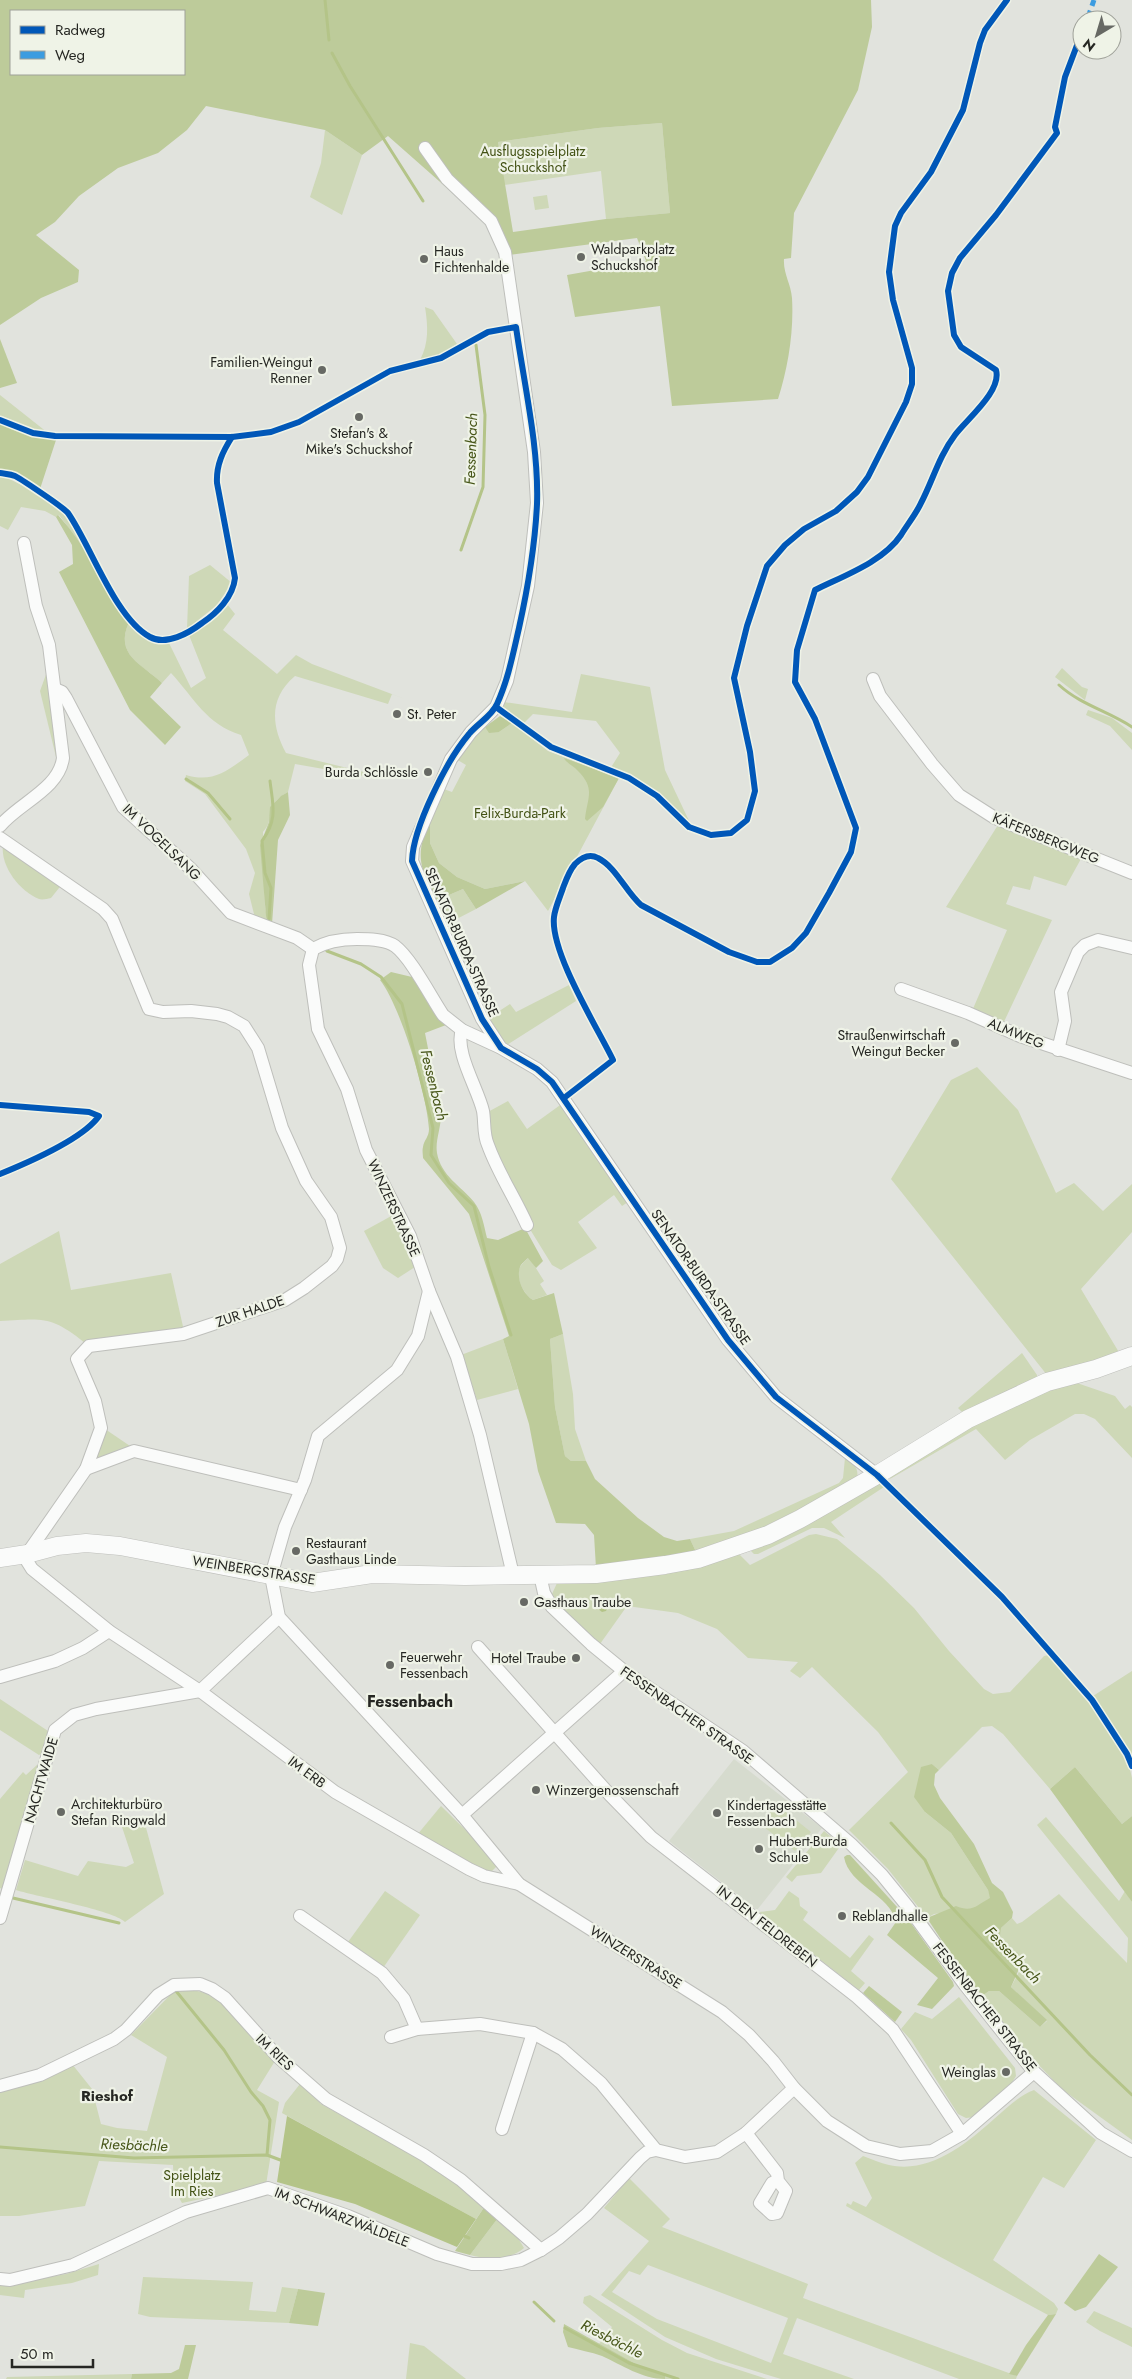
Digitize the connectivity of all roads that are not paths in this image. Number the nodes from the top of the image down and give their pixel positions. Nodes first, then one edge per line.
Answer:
1 (425, 148) dead end
2 (24, 543) dead end
3 (873, 679) dead end
4 (55, 688) junction
5 (0, 826) edge
6 (0, 838) edge
7 (1132, 872) edge
8 (1132, 948) edge
9 (313, 950) junction
10 (901, 988) dead end
11 (482, 1020) junction
12 (462, 1030) junction
13 (501, 1048) junction
14 (1058, 1050) junction
15 (1132, 1072) edge
16 (527, 1225) dead end
17 (429, 1291) junction
18 (1132, 1356) edge
19 (86, 1469) junction
20 (877, 1475) junction
21 (301, 1490) junction
22 (27, 1554) junction
23 (0, 1558) edge
24 (513, 1575) junction
25 (540, 1575) junction
26 (271, 1576) junction
27 (279, 1617) junction
28 (109, 1631) junction
29 (478, 1647) dead end
30 (624, 1671) junction
31 (0, 1678) edge
32 (200, 1691) junction
33 (555, 1732) junction
34 (462, 1815) junction
35 (519, 1884) junction
36 (300, 1916) dead end
37 (0, 1918) edge
38 (417, 2029) junction
39 (533, 2034) junction
40 (391, 2037) dead end
41 (1034, 2072) junction
42 (0, 2086) edge
43 (794, 2088) junction
44 (502, 2129) dead end
45 (746, 2133) junction
46 (962, 2134) junction
47 (656, 2150) junction
48 (1132, 2151) edge
49 (778, 2181) dead end
50 (542, 2250) junction
51 (0, 2279) edge

1 - 11 street, SENATOR-BURDA-STRASSE
2 - 4 street
3 - 7 street, KÄFERSBERGWEG
4 - 5 street
4 - 9 street, IM VOGELSANG
6 - 19 street, ZUR HALDE
8 - 14 street
9 - 12 street
9 - 17 street, WINZERSTRASSE
10 - 14 street, ALMWEG
11 - 12 street, SENATOR-BURDA-STRASSE
11 - 13 street, SENATOR-BURDA-STRASSE
12 - 13 street, SENATOR-BURDA-STRASSE
12 - 16 street
13 - 20 street, SENATOR-BURDA-STRASSE
14 - 15 street, ALMWEG
17 - 21 street
17 - 24 street
18 - 20 street, WEINBERGSTRASSE
19 - 21 street
19 - 22 street, ZUR HALDE
20 - 25 street, WEINBERGSTRASSE
21 - 26 street
22 - 23 street, WEINBERGSTRASSE
22 - 26 street, WEINBERGSTRASSE
22 - 28 street, IM ERB
24 - 25 street, WEINBERGSTRASSE
24 - 26 street, WEINBERGSTRASSE
25 - 30 street, FESSENBACHER STRASSE
26 - 27 street
27 - 32 street
27 - 34 street, WINZERSTRASSE
28 - 31 street
28 - 32 street, IM ERB
29 - 33 street, IN DEN FELDREBEN
30 - 33 street
30 - 41 street, FESSENBACHER STRASSE
32 - 35 street, IM ERB
32 - 37 street, NACHTWAIDE
33 - 34 street
33 - 46 street, IN DEN FELDREBEN
34 - 35 street, WINZERSTRASSE
35 - 43 street, WINZERSTRASSE
36 - 38 street
38 - 39 street
38 - 40 street
39 - 44 street
39 - 47 street
41 - 46 street, WINZERSTRASSE
41 - 48 street, FESSENBACHER STRASSE
42 - 50 street, IM RIES
43 - 45 street
43 - 46 street, WINZERSTRASSE
45 - 47 street
45 - 49 street
47 - 50 street, IM SCHWARZWÄLDELE
50 - 51 street, IM SCHWARZWÄLDELE

